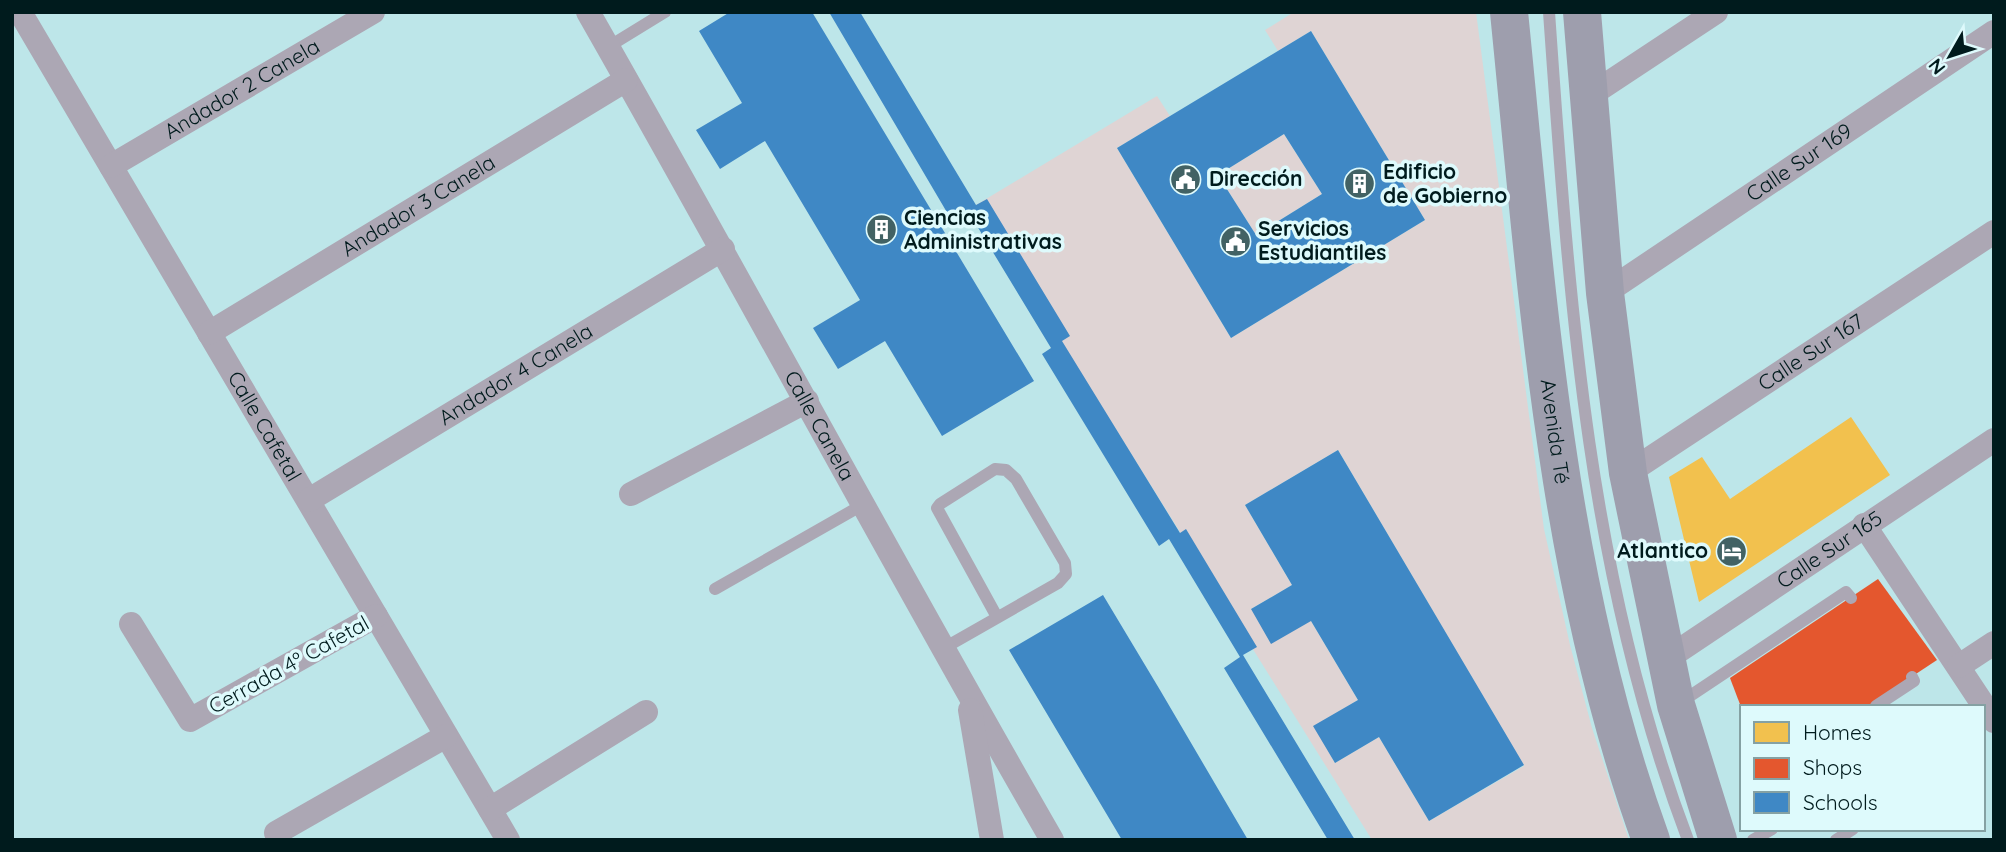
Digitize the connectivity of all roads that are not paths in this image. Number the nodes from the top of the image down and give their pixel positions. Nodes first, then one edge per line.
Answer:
1 (21, 12) edge
2 (373, 12) edge
3 (588, 12) edge
4 (665, 12) edge
5 (1509, 12) edge
6 (1549, 12) edge
7 (1581, 12) edge
8 (1716, 12) edge
9 (1994, 32) edge
10 (608, 47) junction
11 (626, 80) junction
12 (1589, 96) junction
13 (111, 166) junction
14 (1994, 232) edge
15 (723, 249) junction
16 (1605, 293) junction
17 (209, 333) junction
18 (807, 401) junction
19 (1994, 440) edge
20 (1628, 473) junction
21 (631, 494) dead end
22 (309, 500) junction
23 (864, 504) junction
24 (1864, 526) junction
25 (715, 589) dead end
26 (1851, 598) dead end
27 (376, 616) junction
28 (997, 617) junction
29 (131, 624) dead end
30 (1994, 643) edge
31 (944, 648) junction
32 (1665, 660) junction
33 (1959, 666) junction
34 (1912, 677) dead end
35 (967, 692) junction
36 (1676, 705) junction
37 (1878, 705) edge
38 (1984, 705) edge
39 (646, 712) dead end
40 (446, 736) junction
41 (490, 809) junction
42 (1769, 831) edge
43 (276, 833) dead end
44 (508, 840) edge
45 (992, 840) edge
46 (1052, 840) edge
47 (1651, 840) edge
48 (1688, 840) edge
49 (1718, 840) edge
50 (1753, 840) edge

1 - 13 street, Calle Cafetal
2 - 13 street, Andador 2 Canela
3 - 10 street, Calle Canela
4 - 10 lane
5 - 47 main road, Avenida Té
6 - 48 lane
7 - 12 main road
8 - 12 street
9 - 16 street, Calle Sur 169
10 - 11 street, Calle Canela
11 - 15 street, Calle Canela
11 - 17 street, Andador 3 Canela
12 - 16 main road
13 - 17 street, Calle Cafetal
14 - 20 street, Calle Sur 167
15 - 18 street, Calle Canela
15 - 22 street, Andador 4 Canela
16 - 20 main road
17 - 22 street, Calle Cafetal
18 - 21 street
18 - 23 street, Calle Canela
19 - 24 street, Calle Sur 165
20 - 32 main road
22 - 27 street, Calle Cafetal
23 - 25 lane
23 - 31 street, Calle Canela
24 - 32 street, Calle Sur 165
24 - 33 street
26 - 36 lane
27 - 29 street, Cerrada 4º Cafetal
27 - 40 street, Calle Cafetal
28 - 28 lane
28 - 31 lane
30 - 33 street
31 - 35 street, Calle Canela
32 - 36 main road
33 - 38 street
34 - 37 lane
35 - 45 street
35 - 46 street, Calle Canela
36 - 49 main road
39 - 41 street
40 - 41 street, Calle Cafetal
40 - 43 street
41 - 44 street, Calle Cafetal
42 - 50 lane

